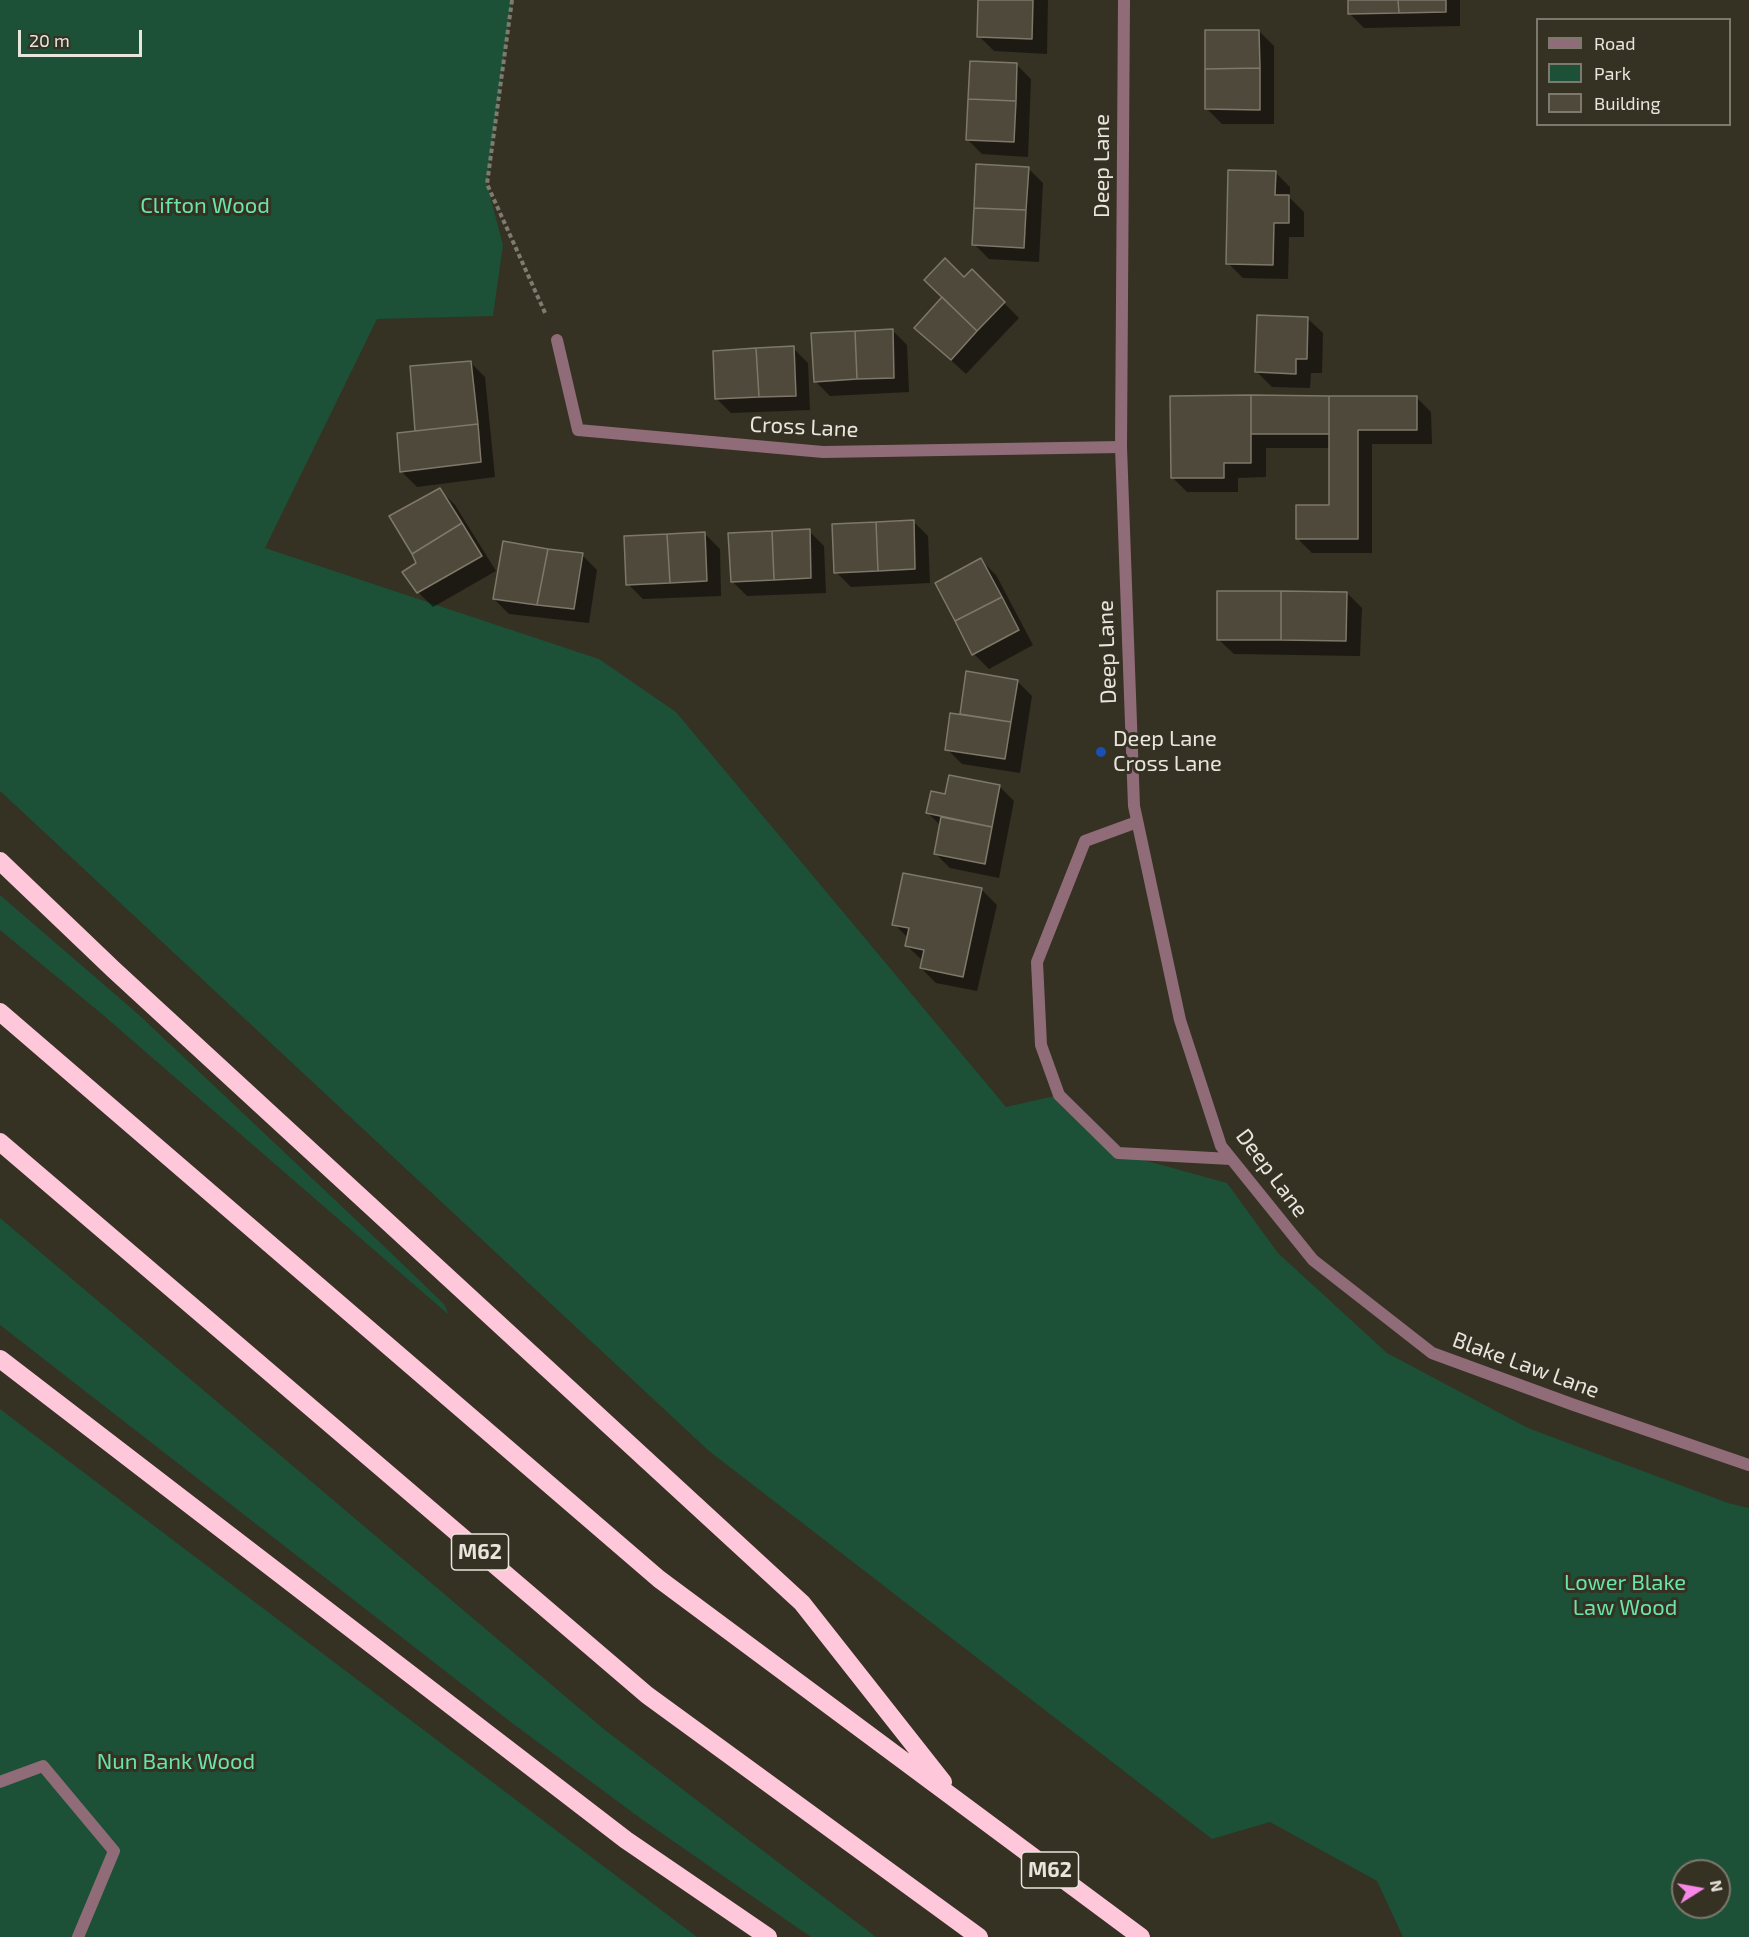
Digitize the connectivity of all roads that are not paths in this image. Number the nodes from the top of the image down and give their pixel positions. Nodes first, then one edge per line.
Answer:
1 (1124, 0) edge
2 (557, 340) road end
3 (1121, 447) junction
4 (1137, 822) junction
5 (0, 861) edge
6 (0, 1012) edge
7 (0, 1142) edge
8 (1231, 1159) junction
9 (1313, 1260) joint
10 (0, 1359) edge
11 (1749, 1465) edge
12 (0, 1782) edge
13 (959, 1802) junction
14 (78, 1937) edge
15 (768, 1937) edge
16 (979, 1937) edge
17 (1141, 1937) edge

1 - 3 street, Deep Lane
2 - 3 street, Cross Lane
3 - 4 street, Deep Lane
4 - 8 street, Deep Lane
4 - 8 street
5 - 13 highway
6 - 13 highway, M62
7 - 16 highway, M62
8 - 9 street, Deep Lane
9 - 11 street, Blake Law Lane
10 - 15 highway
12 - 14 street
13 - 17 highway, M62

